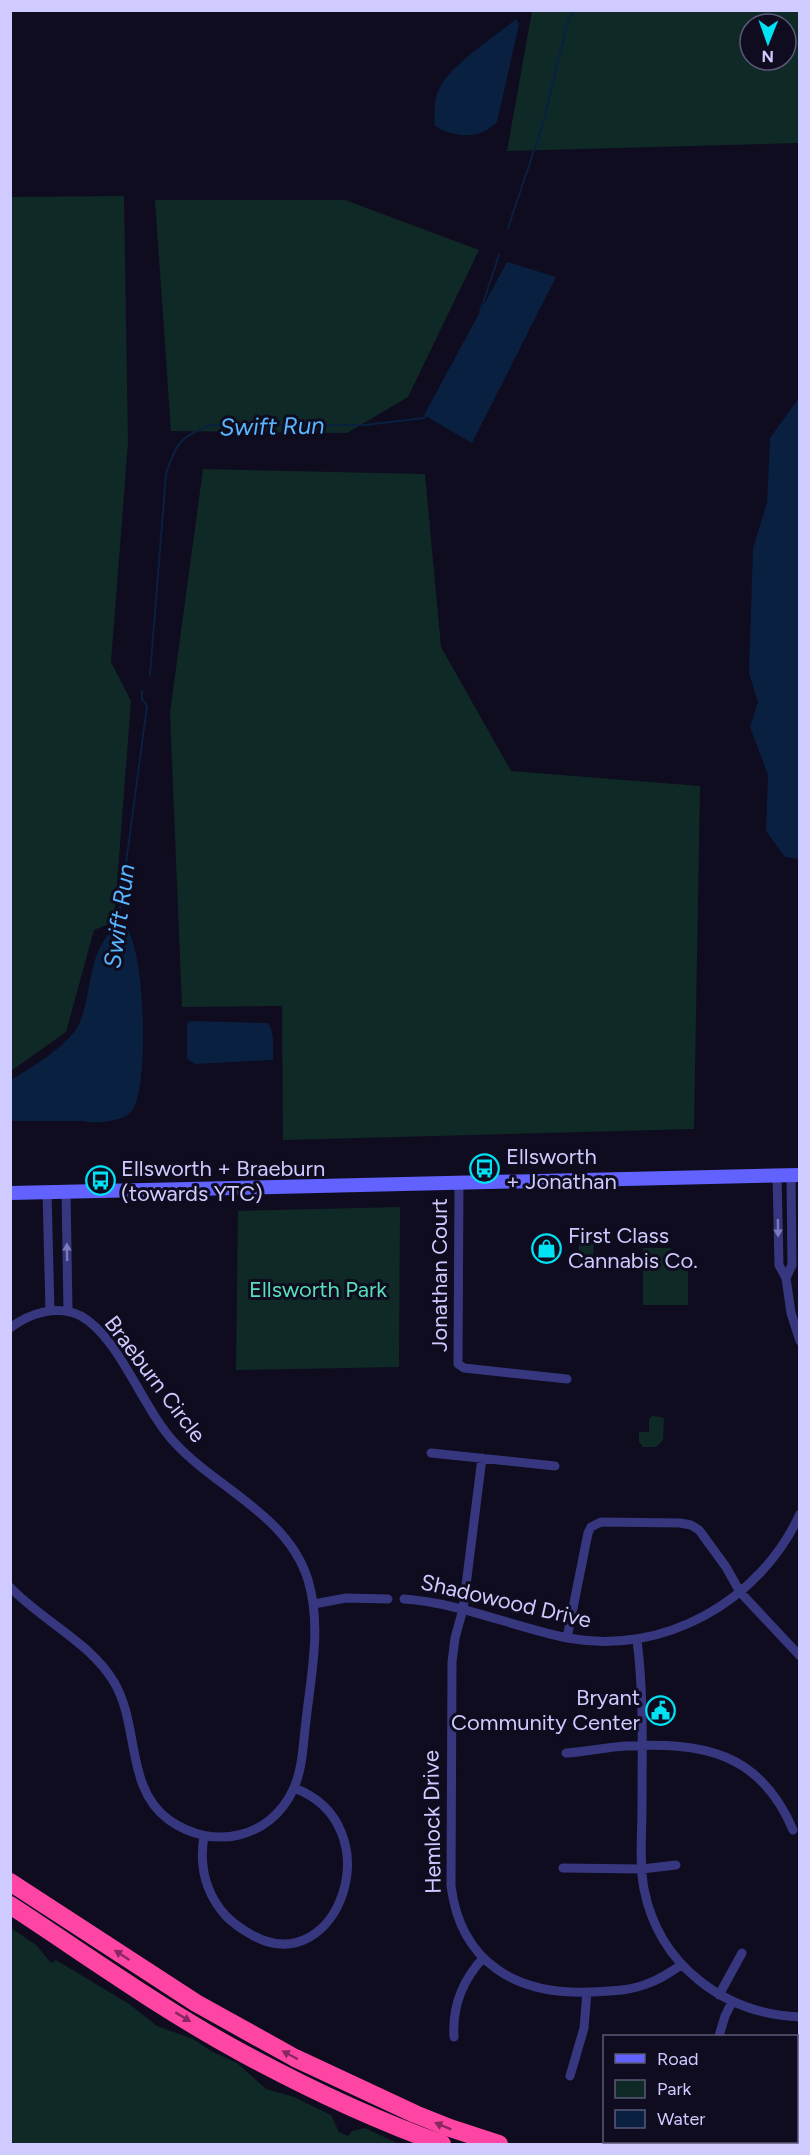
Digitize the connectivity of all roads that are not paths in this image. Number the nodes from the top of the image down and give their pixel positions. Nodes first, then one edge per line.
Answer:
1 (789, 1176) edge
2 (459, 1183) junction
3 (66, 1191) junction
4 (47, 1192) junction
5 (10, 1193) edge
6 (50, 1311) junction
7 (68, 1311) junction
8 (10, 1328) edge
9 (800, 1341) edge
10 (567, 1379) dead end
11 (431, 1453) dead end
12 (482, 1458) junction
13 (555, 1466) dead end
14 (799, 1516) edge
15 (10, 1587) edge
16 (740, 1592) junction
17 (388, 1599) dead end
18 (404, 1599) dead end
19 (314, 1604) junction
20 (463, 1610) junction
21 (567, 1638) junction
22 (637, 1640) junction
23 (800, 1656) edge
24 (642, 1746) junction
25 (566, 1753) dead end
26 (294, 1788) junction
27 (793, 1830) dead end
28 (204, 1836) junction
29 (676, 1865) dead end
30 (563, 1868) dead end
31 (642, 1869) junction
32 (10, 1882) edge
33 (10, 1905) edge
34 (742, 1953) dead end
35 (483, 1959) junction
36 (681, 1965) junction
37 (587, 1992) junction
38 (719, 1995) junction
39 (732, 2002) junction
40 (800, 2017) edge
41 (720, 2035) edge
42 (454, 2037) dead end
43 (570, 2076) dead end
44 (442, 2145) edge
45 (499, 2145) edge

1 - 2 main road
1 - 9 street
2 - 3 main road
2 - 10 street, Jonathan Court
3 - 4 main road
7 -> 3 street
4 - 5 main road
4 - 6 street
6 - 7 street
6 - 8 street
7 - 19 street, Braeburn Circle
11 - 12 street
12 - 13 street
12 - 20 street, Hemlock Drive
14 - 16 street, Shadowood Drive
15 - 28 street, Braeburn Circle
16 - 21 street
16 - 22 street, Shadowood Drive
16 - 23 street
17 - 19 street, Shadowood Drive
18 - 20 street, Shadowood Drive
19 - 26 street, Braeburn Circle
20 - 21 street, Shadowood Drive
20 - 35 street, Hemlock Drive
21 - 22 street, Shadowood Drive
22 - 24 street
24 - 25 street
24 - 27 street
24 - 31 street
26 - 28 street, Braeburn Circle
26 - 28 street
29 - 31 street
30 - 31 street
31 - 36 street
45 -> 32 highway
33 -> 44 highway
34 - 38 street
35 - 37 street, Hemlock Drive
35 - 42 street
36 - 37 street, Hemlock Drive
36 - 38 street
37 - 43 street
38 - 39 street
39 - 40 street
39 - 41 street

